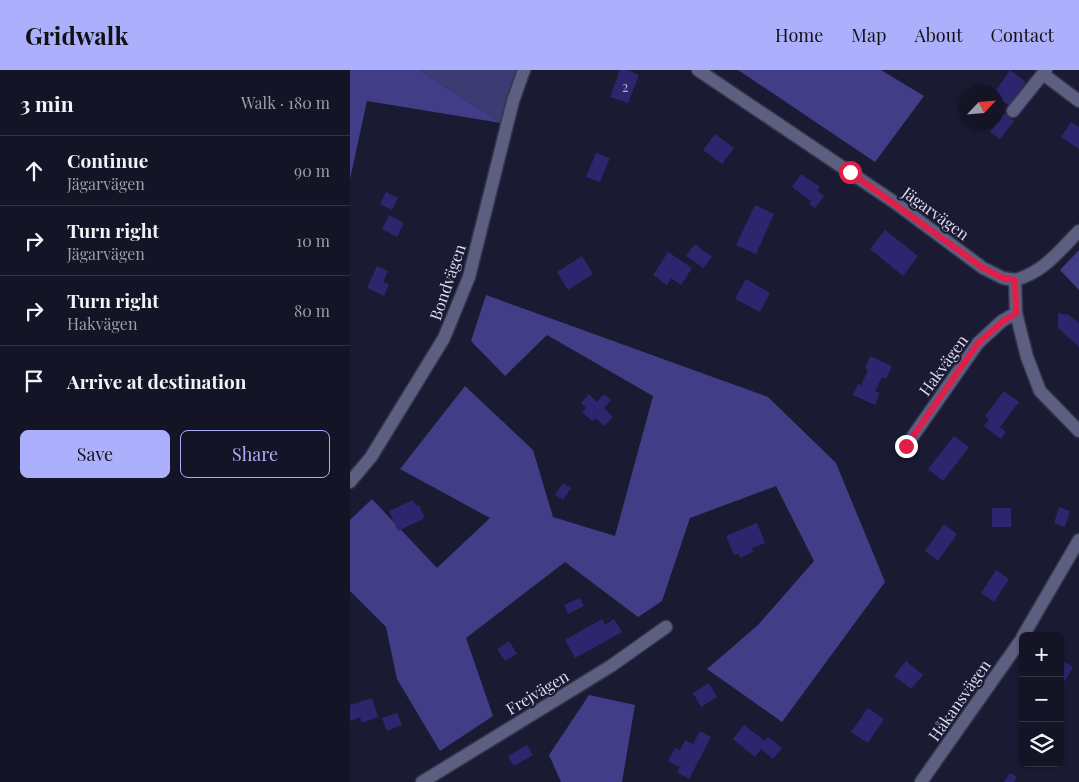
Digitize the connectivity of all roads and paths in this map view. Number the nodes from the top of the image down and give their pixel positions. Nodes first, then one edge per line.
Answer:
1 (524, 70) edge
2 (698, 70) edge
3 (1044, 72) edge
4 (1079, 101) edge
5 (1013, 111) dead end
6 (1079, 231) edge
7 (1015, 280) junction
8 (1016, 313) junction
9 (1079, 431) edge
10 (906, 446) dead end
11 (350, 482) edge
12 (1079, 540) edge
13 (666, 627) dead end
14 (1025, 632) edge
15 (1019, 642) edge
16 (422, 782) edge
17 (922, 782) edge

1 - 11 street, Bondvägen
2 - 7 street, Jägarvägen
3 - 4 street
3 - 5 street
6 - 7 street
7 - 8 street
8 - 9 street
8 - 10 street, Hakvägen
12 - 14 street, Håkansvägen
13 - 16 street, Frejvägen
15 - 17 street, Håkansvägen

